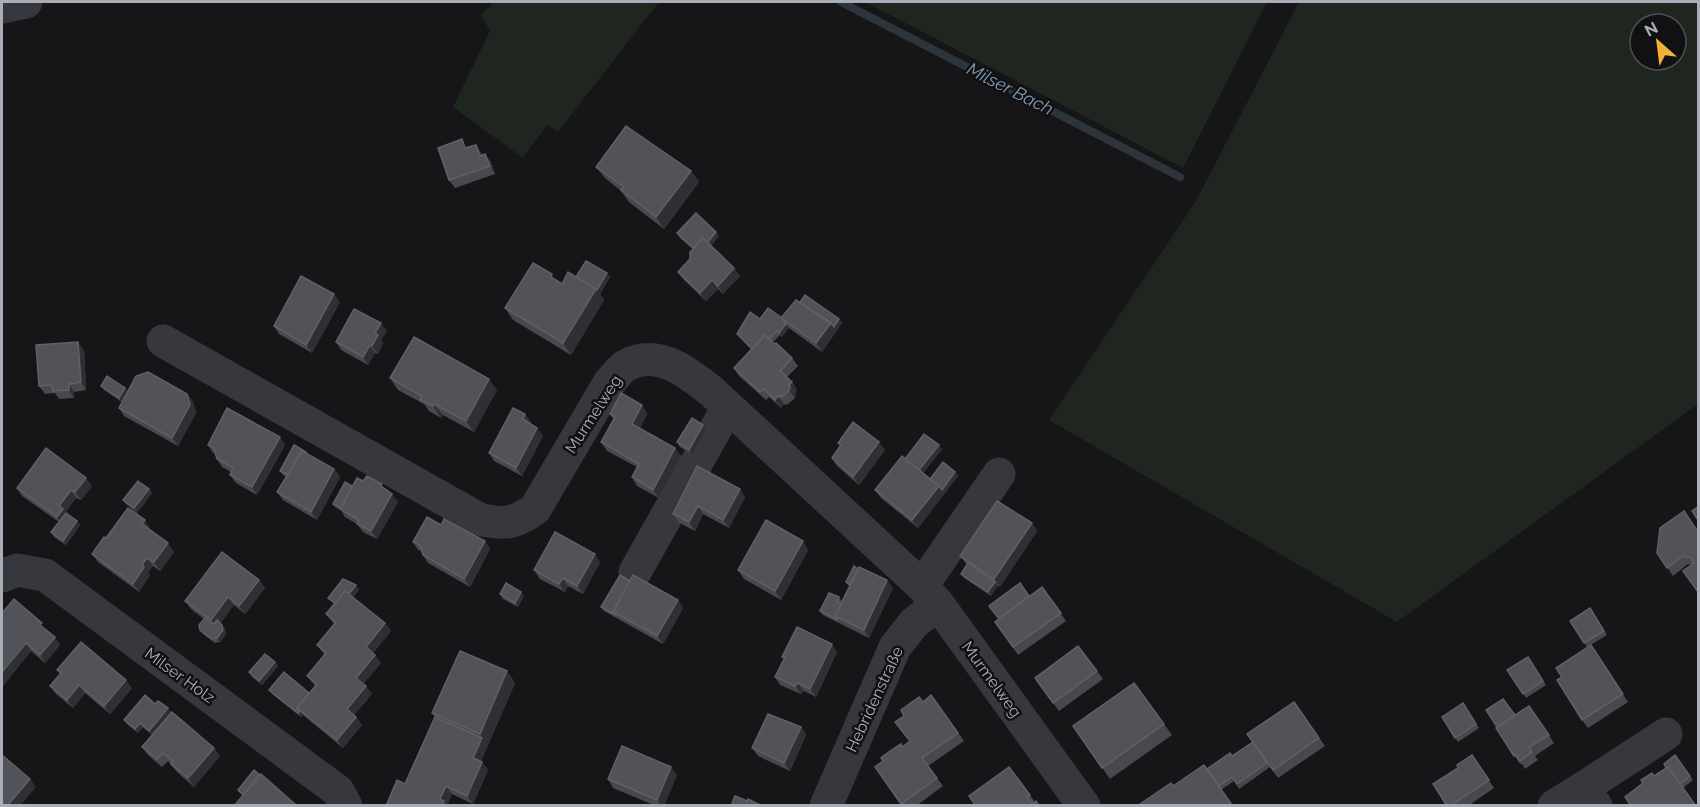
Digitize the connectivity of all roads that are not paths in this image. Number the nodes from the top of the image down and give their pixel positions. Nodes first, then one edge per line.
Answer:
1 (26, 2) edge
2 (2, 7) edge
3 (163, 341) dead end
4 (728, 407) junction
5 (999, 474) dead end
6 (635, 572) dead end
7 (2, 576) edge
8 (930, 595) junction
9 (1666, 734) dead end
10 (1589, 797) edge
11 (346, 806) edge
12 (826, 806) edge
13 (1084, 806) edge
14 (1554, 806) edge

1 - 2 street
3 - 4 street, Murmelweg
4 - 6 street
4 - 8 street, Murmelweg
5 - 8 street, Hebridenstraße
7 - 11 street, Milser Holz
8 - 12 street, Hebridenstraße
8 - 13 street, Murmelweg
9 - 10 street
10 - 14 street

